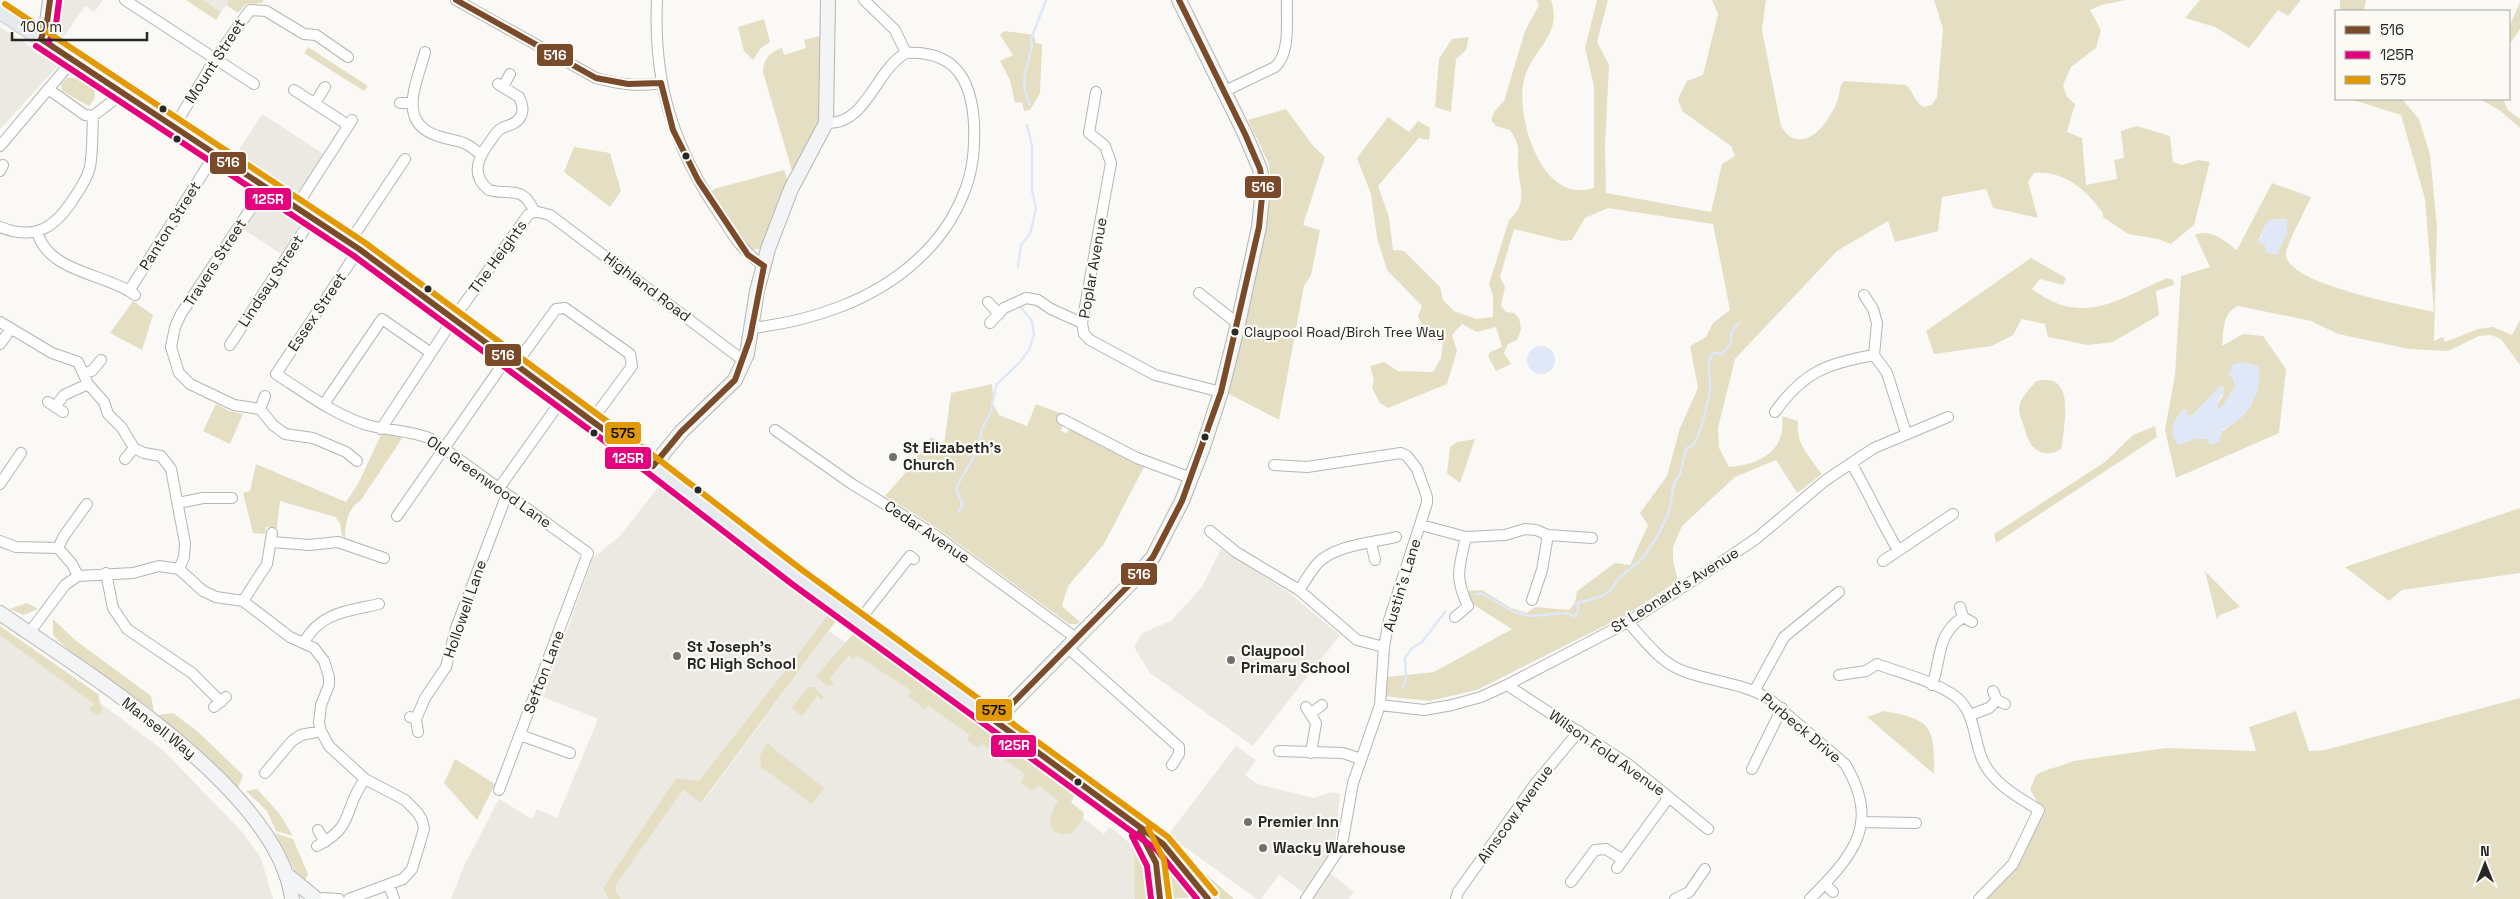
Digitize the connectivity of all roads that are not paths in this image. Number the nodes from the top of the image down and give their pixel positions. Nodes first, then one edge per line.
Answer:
1 (50, 0) edge
2 (125, 0) edge
3 (456, 0) edge
4 (657, 0) edge
5 (828, 0) edge
6 (864, 0) edge
7 (1179, 0) edge
8 (1287, 0) edge
9 (470, 3) edge
10 (0, 12) edge
11 (41, 39) junction
12 (425, 52) dead end
13 (906, 53) junction
14 (348, 57) dead end
15 (215, 59) junction
16 (73, 60) junction
17 (510, 74) dead end
18 (661, 83) junction
19 (110, 84) junction
20 (254, 84) dead end
21 (325, 87) dead end
22 (48, 89) junction
23 (294, 90) dead end
24 (1225, 91) junction
25 (1096, 92) dead end
26 (123, 93) junction
27 (315, 103) junction
28 (400, 103) dead end
29 (412, 103) junction
30 (103, 108) junction
31 (93, 116) junction
32 (826, 123) junction
33 (174, 127) junction
34 (0, 146) edge
35 (215, 154) junction
36 (480, 154) junction
37 (405, 159) dead end
38 (264, 186) junction
39 (296, 207) junction
40 (534, 211) junction
41 (550, 215) joint
42 (312, 218) junction
43 (0, 227) edge
44 (37, 231) junction
45 (354, 246) junction
46 (764, 266) junction
47 (1199, 293) dead end
48 (1863, 293) dead end
49 (988, 302) dead end
50 (999, 314) junction
51 (454, 318) junction
52 (0, 322) edge
53 (990, 323) dead end
54 (1082, 323) junction
55 (1238, 324) junction
56 (752, 328) junction
57 (10, 330) junction
58 (0, 344) edge
59 (230, 345) dead end
60 (431, 353) junction
61 (1874, 355) junction
62 (101, 360) dead end
63 (744, 360) junction
64 (512, 361) junction
65 (84, 373) junction
66 (276, 374) joint
67 (88, 384) junction
68 (1221, 392) junction
69 (265, 396) dead end
70 (563, 398) junction
71 (324, 404) junction
72 (55, 407) dead end
73 (260, 409) junction
74 (1774, 415) dead end
75 (1948, 417) dead end
76 (592, 420) junction
77 (1065, 424) dead end
78 (381, 429) junction
79 (774, 430) dead end
80 (1906, 433) junction
81 (134, 448) junction
82 (446, 448) junction
83 (21, 453) dead end
84 (125, 459) dead end
85 (357, 461) dead end
86 (1851, 463) junction
87 (1274, 465) dead end
88 (653, 466) junction
89 (1191, 478) junction
90 (0, 484) edge
91 (503, 491) junction
92 (232, 498) dead end
93 (178, 503) junction
94 (87, 504) dead end
95 (1953, 514) dead end
96 (397, 516) dead end
97 (1421, 525) junction
98 (1216, 532) dead end
99 (1548, 535) junction
100 (1396, 537) dead end
101 (1466, 537) junction
102 (1592, 538) dead end
103 (0, 541) edge
104 (1371, 543) junction
105 (58, 548) junction
106 (1898, 550) junction
107 (588, 553) joint
108 (383, 558) dead end
109 (914, 559) dead end
110 (1375, 560) dead end
111 (1883, 561) dead end
112 (179, 569) junction
113 (106, 573) junction
114 (78, 576) junction
115 (1299, 590) junction
116 (1839, 592) dead end
117 (1532, 600) dead end
118 (243, 601) junction
119 (379, 604) dead end
120 (0, 613) edge
121 (1965, 615) dead end
122 (1455, 618) dead end
123 (858, 622) junction
124 (1628, 622) junction
125 (127, 629) junction
126 (29, 633) junction
127 (118, 637) dead end
128 (304, 642) junction
129 (1072, 643) junction
130 (1384, 647) junction
131 (1839, 674) dead end
132 (1507, 685) junction
133 (1932, 685) junction
134 (1755, 690) junction
135 (1999, 699) dead end
136 (220, 702) dead end
137 (1322, 705) dead end
138 (1380, 705) junction
139 (1782, 708) junction
140 (1970, 715) junction
141 (996, 721) junction
142 (1579, 731) junction
143 (321, 732) junction
144 (418, 732) dead end
145 (520, 735) junction
146 (1279, 751) dead end
147 (570, 753) dead end
148 (1311, 753) junction
149 (1361, 759) junction
150 (1172, 765) dead end
151 (1756, 766) dead end
152 (265, 773) dead end
153 (365, 779) junction
154 (499, 790) dead end
155 (1669, 797) junction
156 (1861, 822) junction
157 (1920, 822) dead end
158 (1138, 828) junction
159 (1703, 828) dead end
160 (318, 830) dead end
161 (1705, 869) dead end
162 (287, 875) junction
163 (1570, 882) dead end
164 (1825, 884) junction
165 (389, 885) junction
166 (1833, 892) dead end
167 (317, 898) edge
168 (292, 899) edge
169 (339, 899) edge
170 (349, 899) edge
171 (394, 899) edge
172 (1160, 899) edge
173 (1208, 899) edge
174 (1306, 899) edge
175 (1456, 899) edge
176 (1675, 899) edge
177 (1810, 899) edge
178 (1979, 899) edge

1 - 11 street
2 - 15 street
3 - 9 street
4 - 18 street
5 - 32 street
6 - 13 street
7 - 24 street
8 - 24 street
9 - 18 street
10 - 11 main road
11 - 16 main road
12 - 29 street
13 - 32 street
13 - 56 street
14 - 15 street, Mount Street
15 - 20 street
15 - 33 street, Mount Street
16 - 19 main road
16 - 22 street
17 - 36 street
18 - 46 street
19 - 26 main road
19 - 30 street
21 - 27 street
22 - 31 street
22 - 34 street
23 - 27 street
24 - 55 street
25 - 54 street, Poplar Avenue
26 - 30 street
26 - 33 main road
27 - 39 street
28 - 29 street
29 - 36 street
30 - 31 street
31 - 44 street
32 - 46 street
33 - 35 main road
35 - 38 main road
35 - 44 street, Panton Street
36 - 40 street
37 - 45 street, Essex Street
38 - 39 main road
38 - 73 street, Travers Street
39 - 42 main road
40 - 41 street, The Heights
40 - 51 street, The Heights
41 - 63 street, Highland Road
42 - 45 main road
42 - 59 street, Lindsay Street
43 - 44 street
45 - 51 main road
45 - 66 street, Essex Street
46 - 56 street
47 - 55 street
48 - 61 street
49 - 50 street
50 - 53 street
50 - 54 street
51 - 60 street, The Heights
51 - 64 main road
52 - 57 street
54 - 68 street, Poplar Avenue
55 - 68 street
56 - 63 street
57 - 58 street
57 - 65 street
60 - 71 street
60 - 78 street, The Heights
61 - 74 street
61 - 80 street
62 - 65 street
63 - 88 street
64 - 70 main road
64 - 76 street
64 - 82 street
65 - 67 street
66 - 71 street, Old Greenwood Lane
67 - 72 street
67 - 81 street
68 - 89 street
69 - 73 street
70 - 76 main road
70 - 91 street, Hollowell Lane
71 - 78 street, Old Greenwood Lane
73 - 85 street
75 - 80 street, St Leonard's Avenue
76 - 88 main road
77 - 89 street
78 - 82 street, Old Greenwood Lane
79 - 129 street, Cedar Avenue
80 - 86 street, St Leonard's Avenue
81 - 84 street
81 - 93 street
82 - 91 street, Old Greenwood Lane
82 - 96 street
83 - 90 street
86 - 106 street
86 - 124 street, St Leonard's Avenue
87 - 97 street, Austin's Lane
88 - 123 main road
89 - 129 street
91 - 107 street, Old Greenwood Lane
91 - 144 street, Hollowell Lane
92 - 93 street
93 - 112 street
94 - 105 street
95 - 106 street
97 - 101 street
97 - 130 street, Austin's Lane
98 - 115 street
99 - 101 street
99 - 102 street
99 - 117 street
100 - 104 street
101 - 122 street
103 - 105 street
104 - 110 street
104 - 115 street
105 - 114 street
106 - 111 street
107 - 145 street, Sefton Lane
108 - 118 street
109 - 123 street
112 - 113 street
112 - 118 street
113 - 114 street
113 - 125 street
114 - 126 street
115 - 130 street
116 - 134 street
118 - 128 street
119 - 128 street
120 - 126 street, Mansell Way
121 - 133 street
123 - 141 main road
124 - 132 street, St Leonard's Avenue
124 - 134 street, Purbeck Drive
125 - 127 street
125 - 136 street
126 - 162 street, Mansell Way
128 - 143 street
129 - 141 street
129 - 150 street, Cedar Avenue
130 - 138 street, Austin's Lane
131 - 133 street
132 - 138 street, St Leonard's Avenue
132 - 142 street, Wilson Fold Avenue
133 - 140 street
134 - 139 street, Purbeck Drive
135 - 140 street
137 - 148 street
138 - 149 street, Austin's Lane
139 - 151 street
139 - 156 street, Purbeck Drive
140 - 178 street
141 - 158 main road
142 - 155 street, Wilson Fold Avenue
142 - 175 street, Ainscow Avenue
143 - 152 street
143 - 153 street
145 - 147 street
145 - 154 street, Sefton Lane
146 - 148 street
148 - 149 street
149 - 174 street, Austin's Lane
153 - 160 street
153 - 165 street
155 - 159 street, Wilson Fold Avenue
155 - 163 street
156 - 157 street
156 - 164 street, Purbeck Drive
158 - 172 main road
158 - 173 main road
161 - 176 street
162 - 167 street, Mansell Way
162 - 168 street, Mansell Way
164 - 166 street
164 - 177 street, Purbeck Drive
165 - 170 street
165 - 171 street
167 - 169 street

